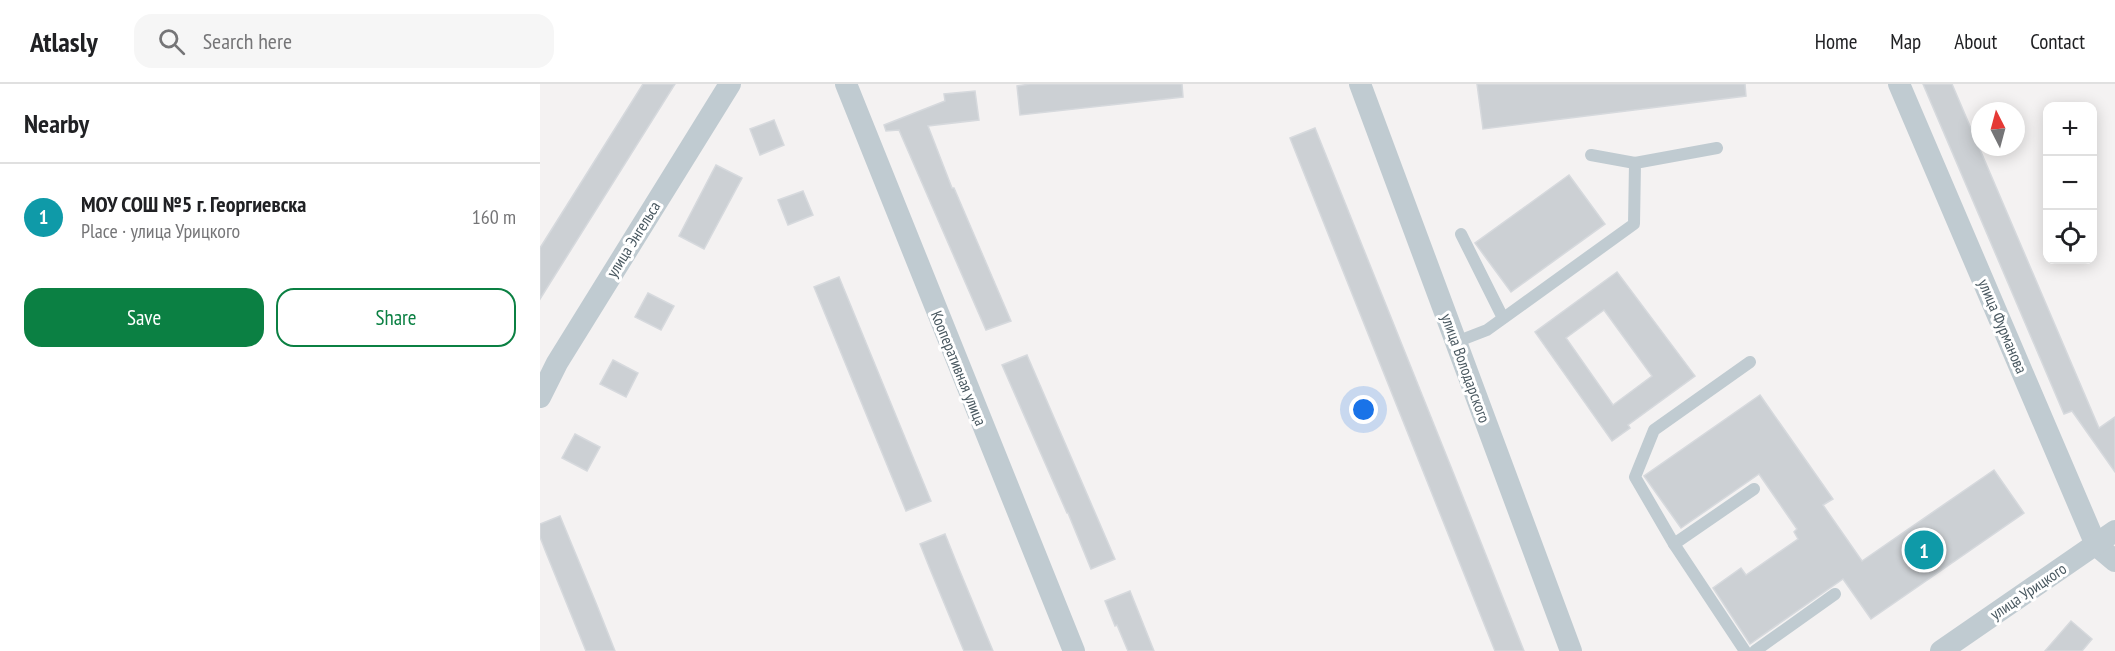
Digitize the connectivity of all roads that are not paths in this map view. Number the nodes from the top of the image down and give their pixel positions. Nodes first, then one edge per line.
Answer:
1 (730, 84) edge
2 (846, 84) edge
3 (1360, 84) edge
4 (1899, 84) edge
5 (1717, 148) dead end
6 (1591, 155) dead end
7 (1635, 163) junction
8 (1461, 234) dead end
9 (1503, 318) junction
10 (1456, 342) junction
11 (1750, 362) dead end
12 (540, 397) edge
13 (1754, 489) dead end
14 (2115, 531) edge
15 (1674, 544) junction
16 (2096, 545) junction
17 (2115, 561) edge
18 (1835, 594) dead end
19 (1074, 651) edge
20 (1571, 651) edge
21 (1745, 651) edge
22 (1755, 651) edge
23 (1941, 651) edge

1 - 12 street, улица Энгельса
2 - 19 street, Кооперативная улица
3 - 10 street, улица Володарского
4 - 16 street, улица Фурманова
5 - 7 lane
6 - 7 lane
7 - 9 lane
8 - 9 lane
9 - 10 lane
10 - 20 street, улица Володарского
11 - 15 lane
13 - 15 lane
14 - 16 street, улица Урицкого
15 - 21 lane
16 - 17 street, улица Фурманова
16 - 23 street, улица Урицкого
18 - 22 lane

